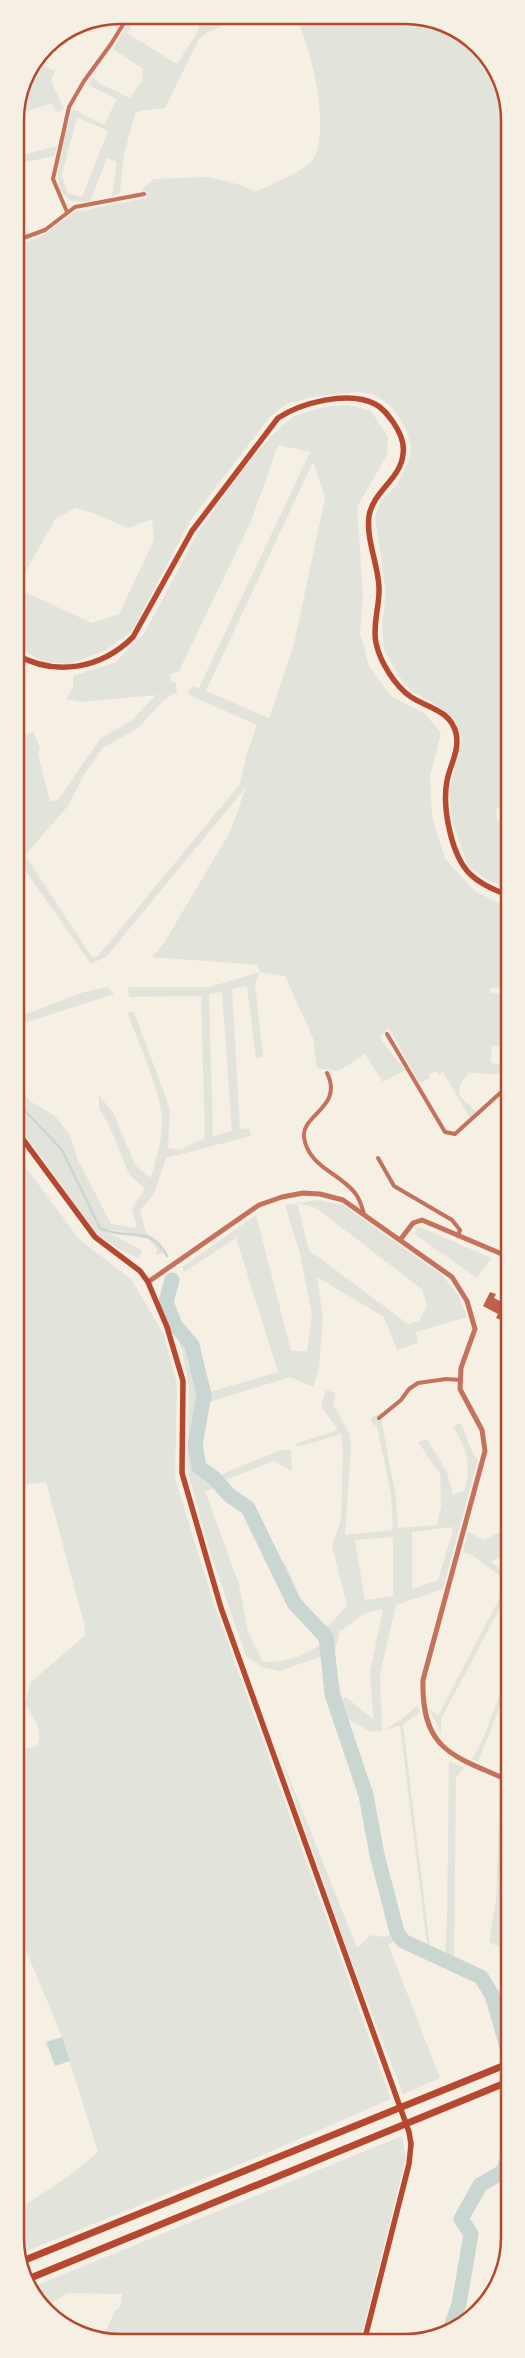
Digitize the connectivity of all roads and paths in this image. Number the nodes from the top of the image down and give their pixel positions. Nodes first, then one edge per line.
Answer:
1 (124, 24) edge
2 (144, 194) dead end
3 (67, 212) junction
4 (24, 238) edge
5 (24, 658) edge
6 (501, 892) edge
7 (387, 1034) dead end
8 (328, 1073) dead end
9 (501, 1093) edge
10 (24, 1141) edge
11 (378, 1158) dead end
12 (364, 1215) junction
13 (458, 1236) junction
14 (400, 1240) junction
15 (501, 1253) edge
16 (148, 1282) junction
17 (461, 1380) junction
18 (379, 1418) dead end
19 (501, 1777) edge
20 (501, 2067) edge
21 (501, 2086) edge
22 (27, 2259) edge
23 (32, 2277) edge
24 (366, 2334) edge

1 - 3 street
2 - 3 street
3 - 4 street
5 - 6 main road
7 - 9 street
8 - 12 street
10 - 16 main road
11 - 13 street
12 - 14 street
12 - 16 street
13 - 14 street
13 - 15 street
14 - 17 street
16 - 24 main road
17 - 18 street
17 - 19 street
20 - 22 highway
21 - 23 highway

